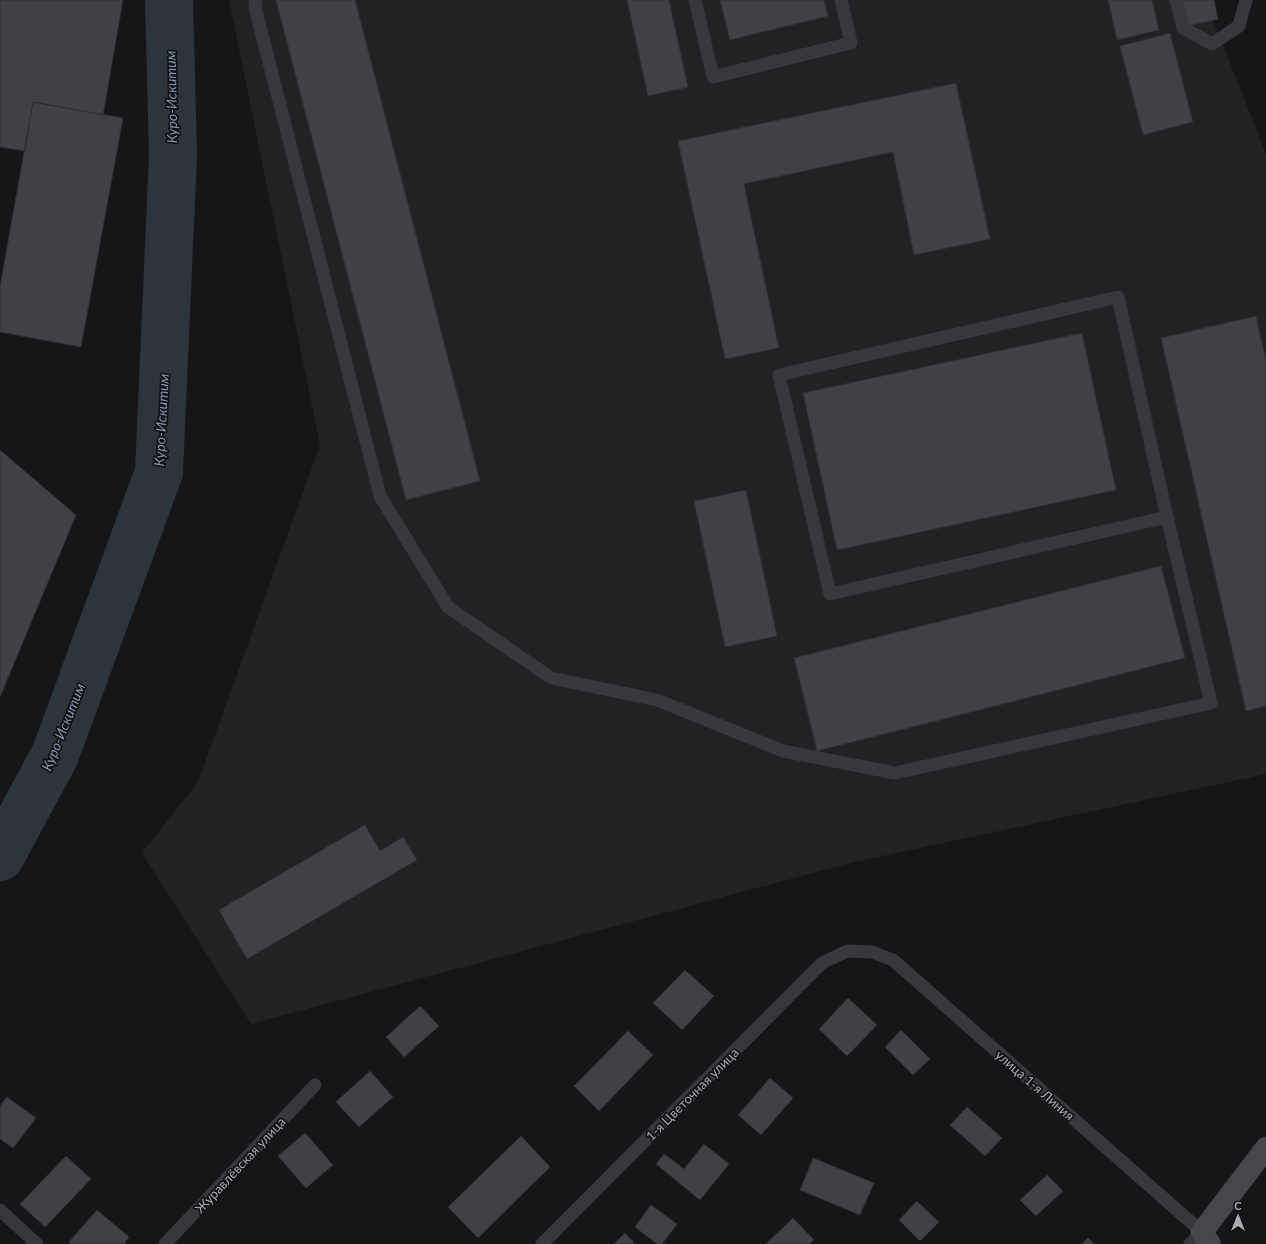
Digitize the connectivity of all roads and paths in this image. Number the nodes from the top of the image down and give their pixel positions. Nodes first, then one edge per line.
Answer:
1 (255, 0) edge
2 (695, 0) edge
3 (841, 0) edge
4 (1176, 0) edge
5 (1246, 0) edge
6 (1167, 517) junction
7 (847, 951) joint
8 (315, 1085) dead end
9 (1266, 1148) edge
10 (0, 1210) edge
11 (1200, 1240) edge
12 (37, 1244) edge
13 (165, 1244) edge
14 (542, 1244) edge

1 - 6 lane
2 - 3 lane
4 - 5 lane
6 - 6 lane
7 - 11 lane, улица 1-я Линия
7 - 14 lane, 1-я Цветочная улица
8 - 13 lane, Журавлёвская улица
9 - 11 main road
10 - 12 lane

